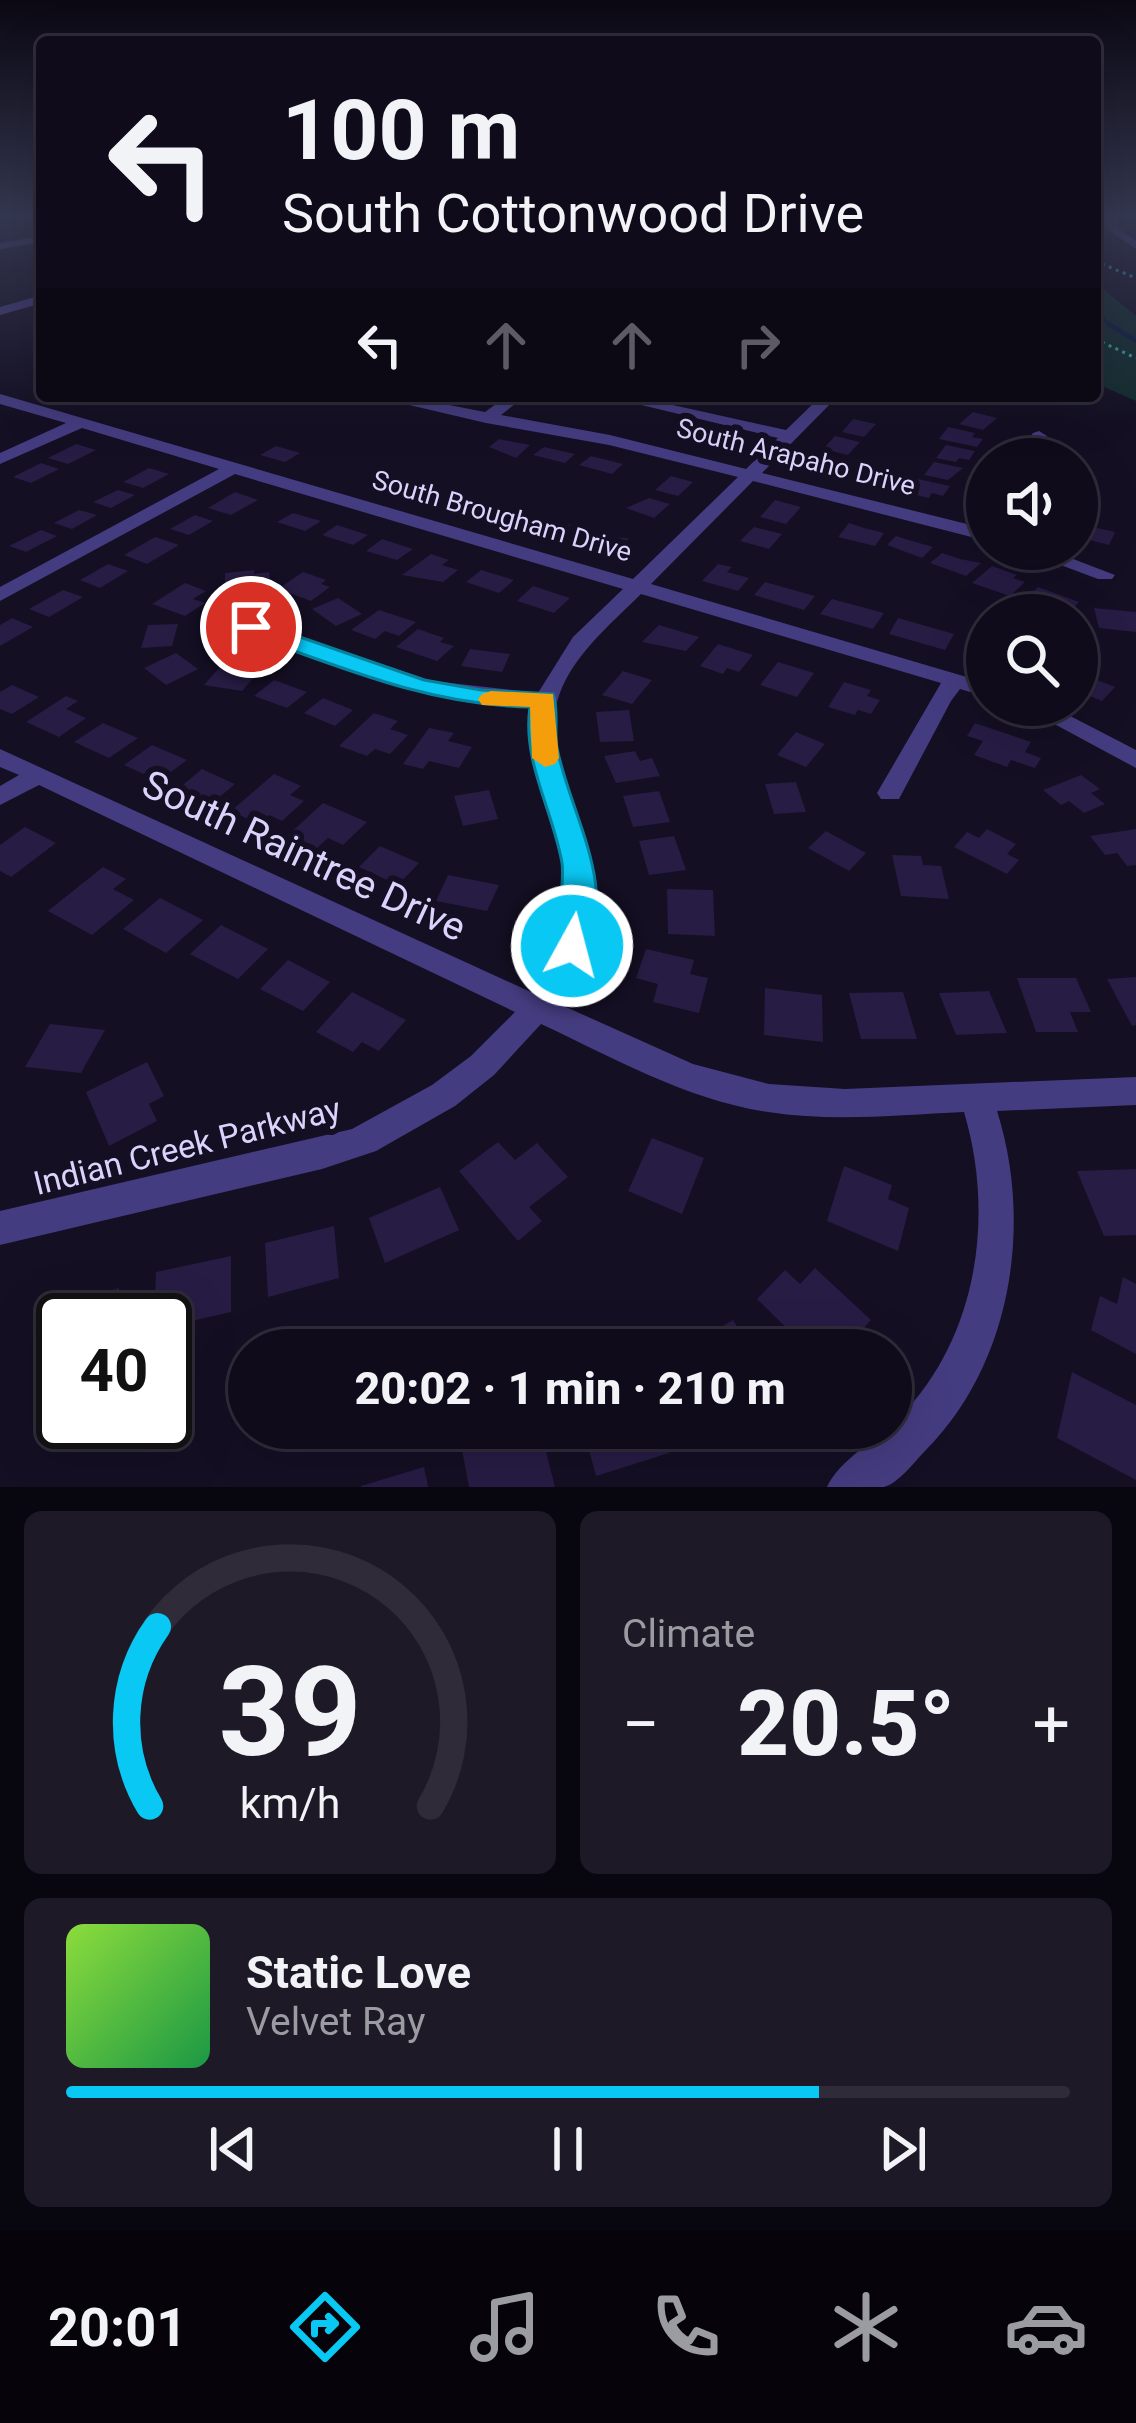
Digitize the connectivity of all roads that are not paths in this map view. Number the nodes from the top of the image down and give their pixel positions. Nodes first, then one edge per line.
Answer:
1 (0, 294) edge
2 (36, 302) edge
3 (36, 302) edge
4 (0, 311) edge
5 (0, 399) edge
6 (408, 402) edge
7 (509, 402) edge
8 (639, 402) edge
9 (824, 402) edge
10 (486, 418) junction
11 (80, 424) junction
12 (790, 436) junction
13 (0, 459) edge
14 (232, 468) junction
15 (752, 473) junction
16 (966, 528) edge
17 (1090, 570) edge
18 (1105, 575) dead end
19 (638, 587) junction
20 (0, 595) edge
21 (251, 627) dead end
22 (955, 680) junction
23 (966, 683) edge
24 (544, 700) junction
25 (1071, 726) edge
26 (0, 757) edge
27 (1136, 760) edge
28 (38, 775) junction
29 (890, 793) dead end
30 (0, 797) edge
31 (535, 1007) junction
32 (1136, 1091) edge
33 (976, 1099) junction
34 (0, 1228) edge
35 (849, 1487) edge

1 - 2 street
3 - 4 street
5 - 11 street, South Brougham Drive
6 - 10 street, South Arapaho Drive
7 - 10 street
8 - 12 street
9 - 12 street
10 - 15 street, South Arapaho Drive
11 - 13 street
11 - 14 street, South Brougham Drive
12 - 15 street
14 - 19 street, South Brougham Drive
14 - 20 street
15 - 16 street, South Arapaho Drive
15 - 19 street
17 - 18 street
19 - 22 street, South Brougham Drive
19 - 24 street
21 - 24 street
22 - 23 street, South Brougham Drive
22 - 29 street
24 - 31 street, Indian Creek Parkway
25 - 27 street
26 - 28 street, South Raintree Drive
28 - 30 street
28 - 31 street, South Raintree Drive
31 - 33 street, South Raintree Drive
31 - 34 street, Indian Creek Parkway
32 - 33 street, South Raintree Drive
33 - 35 street

